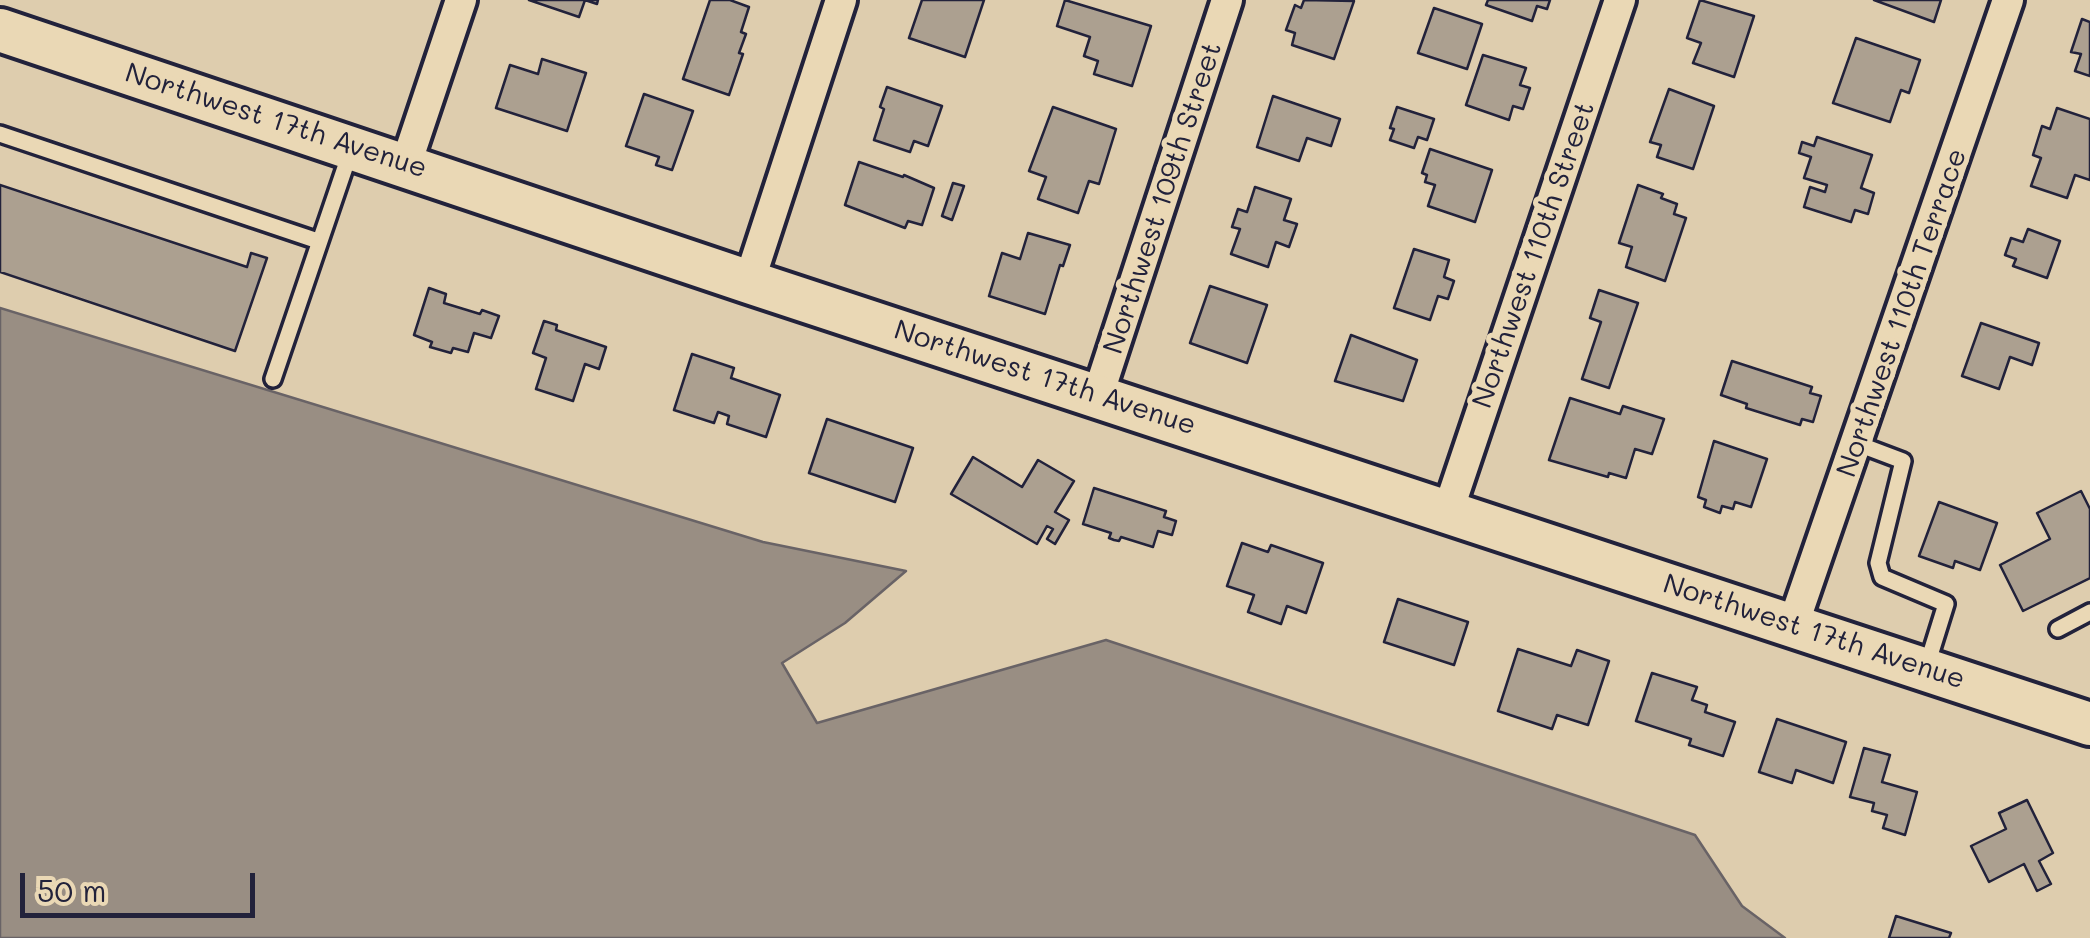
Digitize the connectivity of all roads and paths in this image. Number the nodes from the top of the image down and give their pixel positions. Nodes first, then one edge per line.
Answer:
1 (461, 0) edge
2 (841, 0) edge
3 (1228, 0) edge
4 (1620, 0) edge
5 (2008, 0) edge
6 (0, 30) edge
7 (0, 134) edge
8 (352, 146) junction
9 (406, 164) junction
10 (318, 241) junction
11 (749, 282) junction
12 (273, 379) dead end
13 (1098, 395) junction
14 (1858, 444) junction
15 (1448, 511) junction
16 (2090, 612) edge
17 (1793, 625) junction
18 (2058, 628) dead end
19 (1926, 669) junction
20 (2090, 724) edge

1 - 9 street
2 - 11 street
3 - 13 street, Northwest 109th Street
4 - 15 street, Northwest 110th Street
5 - 14 street, Northwest 110th Terrace
6 - 8 main road, Northwest 17th Avenue
7 - 10 lane
8 - 9 main road, Northwest 17th Avenue
8 - 10 lane
9 - 11 main road, Northwest 17th Avenue
10 - 12 lane
11 - 13 main road, Northwest 17th Avenue
13 - 15 main road, Northwest 17th Avenue
14 - 17 street, Northwest 110th Terrace
14 - 19 lane
15 - 17 main road, Northwest 17th Avenue
16 - 18 lane
17 - 19 main road, Northwest 17th Avenue
19 - 20 main road, Northwest 17th Avenue

